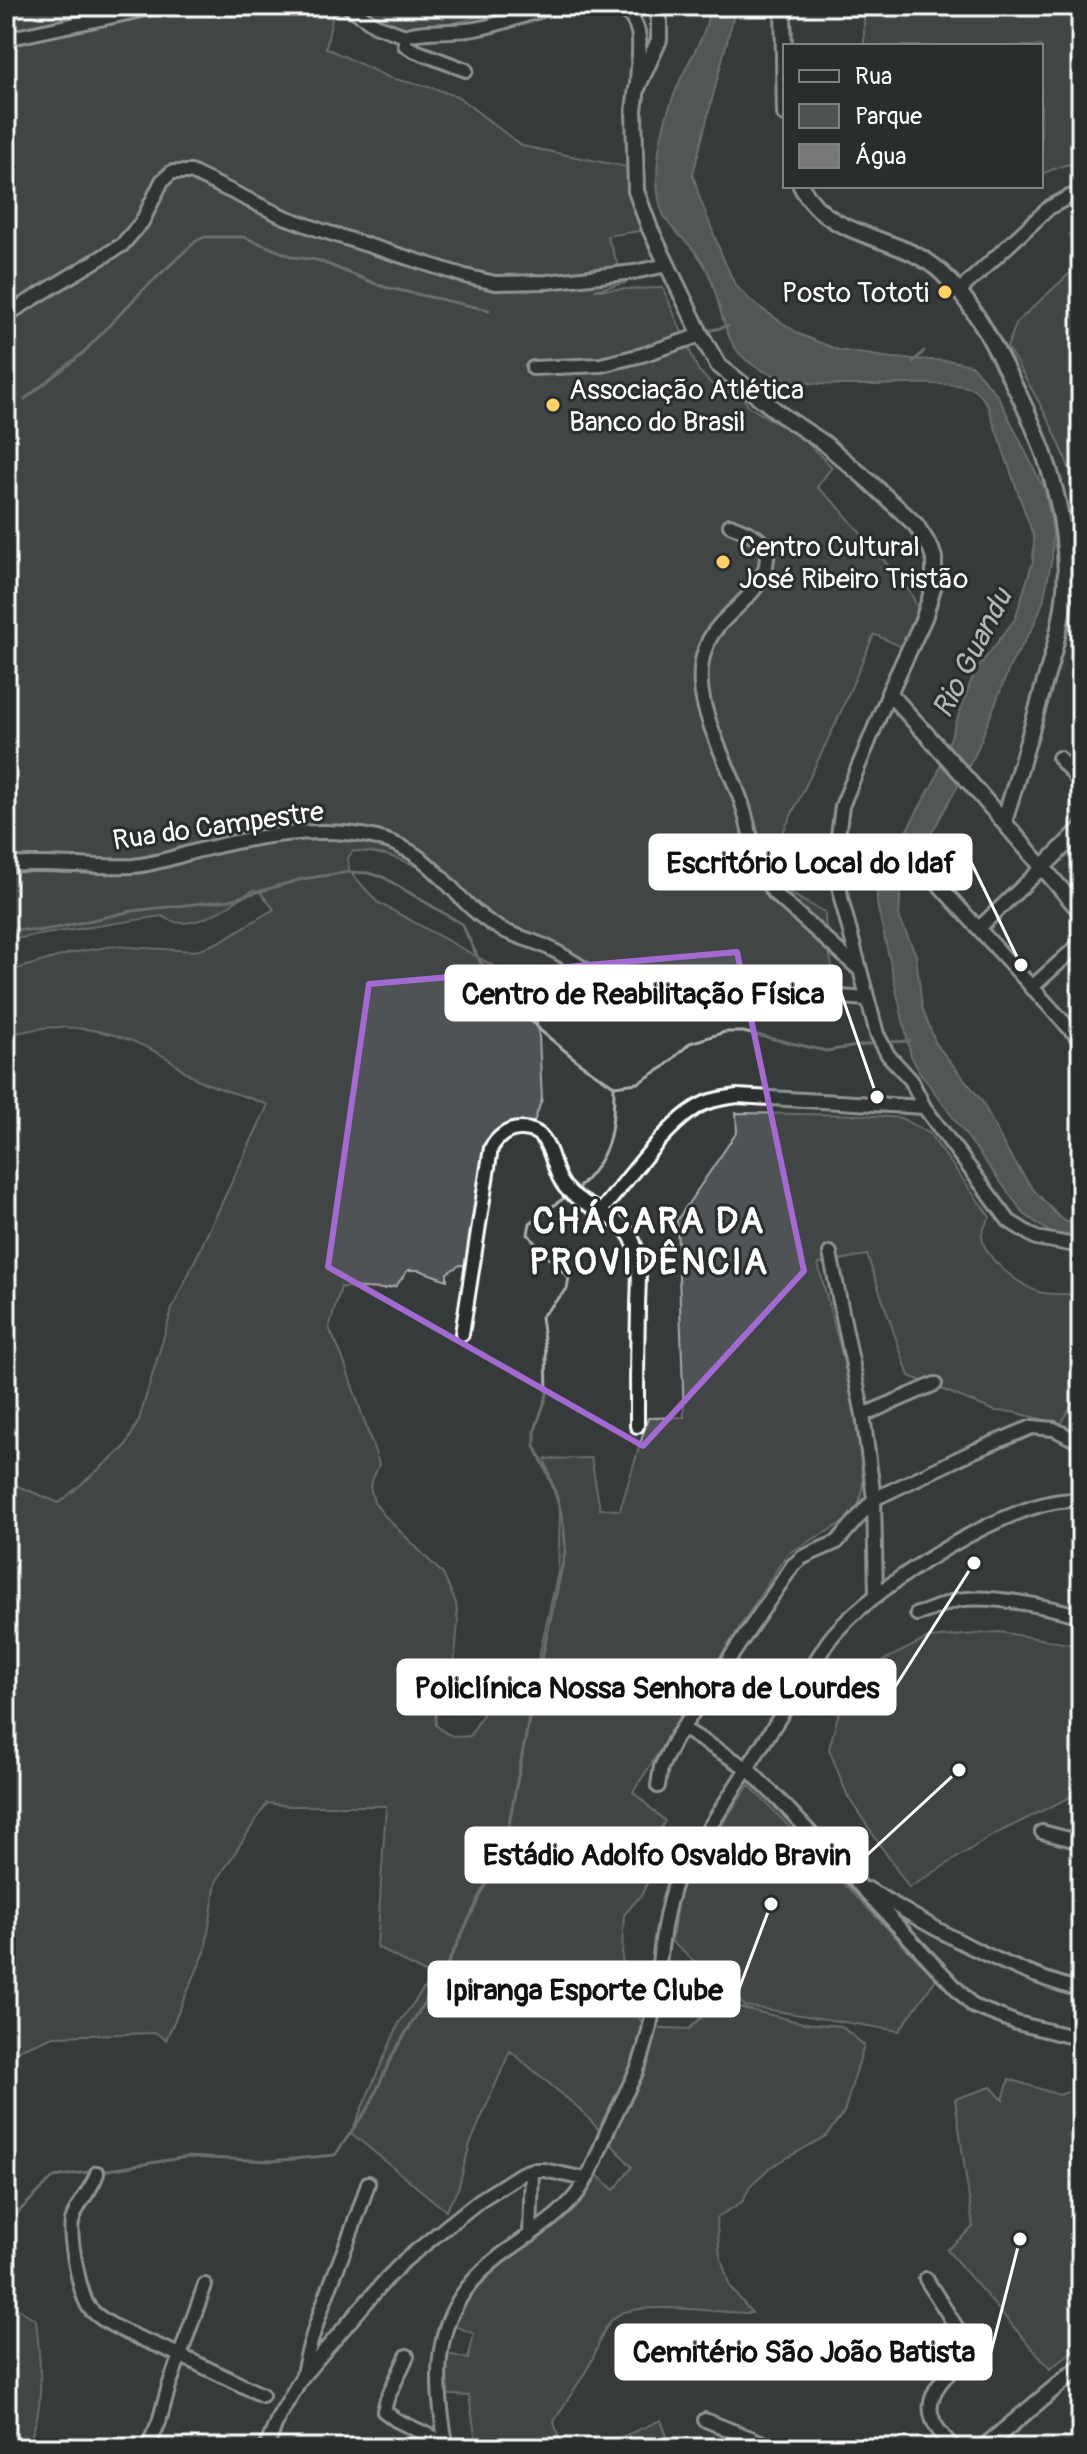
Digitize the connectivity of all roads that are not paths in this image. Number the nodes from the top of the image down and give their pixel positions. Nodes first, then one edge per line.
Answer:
1 (161, 6) edge
2 (348, 6) edge
3 (556, 6) edge
4 (619, 6) edge
5 (659, 6) edge
6 (783, 6) edge
7 (405, 36) junction
8 (6, 39) edge
9 (784, 44) edge
10 (466, 70) dead end
11 (637, 88) junction
12 (802, 188) edge
13 (1081, 193) edge
14 (667, 265) junction
15 (959, 291) junction
16 (6, 315) edge
17 (701, 335) junction
18 (533, 368) dead end
19 (730, 525) dead end
20 (889, 693) junction
21 (1059, 758) dead end
22 (1081, 783) edge
23 (1004, 822) junction
24 (1081, 829) edge
25 (6, 865) edge
26 (1043, 867) junction
27 (927, 872) dead end
28 (1081, 912) edge
29 (979, 928) junction
30 (1081, 943) edge
31 (861, 971) junction
32 (1031, 988) junction
33 (867, 999) junction
34 (1081, 1041) edge
35 (924, 1107) junction
36 (601, 1211) junction
37 (1081, 1246) edge
38 (830, 1253) dead end
39 (462, 1334) dead end
40 (935, 1384) dead end
41 (863, 1415) junction
42 (637, 1426) dead end
43 (1081, 1443) edge
44 (874, 1499) junction
45 (1081, 1501) edge
46 (876, 1595) junction
47 (917, 1614) dead end
48 (1081, 1616) edge
49 (682, 1728) junction
50 (747, 1768) junction
51 (658, 1786) dead end
52 (1042, 1832) dead end
53 (1080, 1837) edge
54 (855, 1881) junction
55 (1081, 1990) edge
56 (1081, 2039) edge
57 (532, 2170) junction
58 (97, 2173) dead end
59 (585, 2179) junction
60 (368, 2183) dead end
61 (530, 2236) junction
62 (926, 2279) dead end
63 (205, 2285) dead end
64 (180, 2355) junction
65 (407, 2356) dead end
66 (1081, 2366) edge
67 (302, 2377) junction
68 (262, 2395) dead end
69 (705, 2420) dead end
70 (446, 2445) edge
71 (147, 2448) edge
72 (266, 2448) edge
73 (776, 2448) edge
74 (954, 2448) edge
75 (983, 2448) edge

1 - 8 street
2 - 7 street
3 - 7 street
4 - 11 street
5 - 11 main road
6 - 9 main road
7 - 10 street
11 - 14 main road
12 - 15 main road
13 - 15 street
14 - 16 street
14 - 17 main road
15 - 23 main road
17 - 18 street
17 - 20 main road
19 - 31 street
20 - 23 main road
20 - 31 street
21 - 22 street
23 - 26 main road
24 - 26 main road
25 - 33 street, Rua do Campestre
26 - 28 main road
26 - 29 street
27 - 29 street
29 - 32 street
30 - 32 street
31 - 33 street
32 - 34 street
33 - 35 street
35 - 36 street
35 - 37 street
36 - 39 street
36 - 42 street
38 - 41 street
40 - 41 street
41 - 44 street
43 - 44 street
44 - 46 street
44 - 49 street
45 - 46 street
46 - 50 street
47 - 48 street
49 - 50 street
49 - 51 street
50 - 54 street
50 - 59 street
52 - 53 street
54 - 55 street
54 - 56 street
57 - 59 street
57 - 61 street
57 - 67 street
58 - 64 street
59 - 61 street
60 - 67 street
61 - 70 street
62 - 74 street
63 - 64 street
64 - 68 street
64 - 71 street
65 - 70 street
66 - 75 main road
67 - 72 street
69 - 73 street

